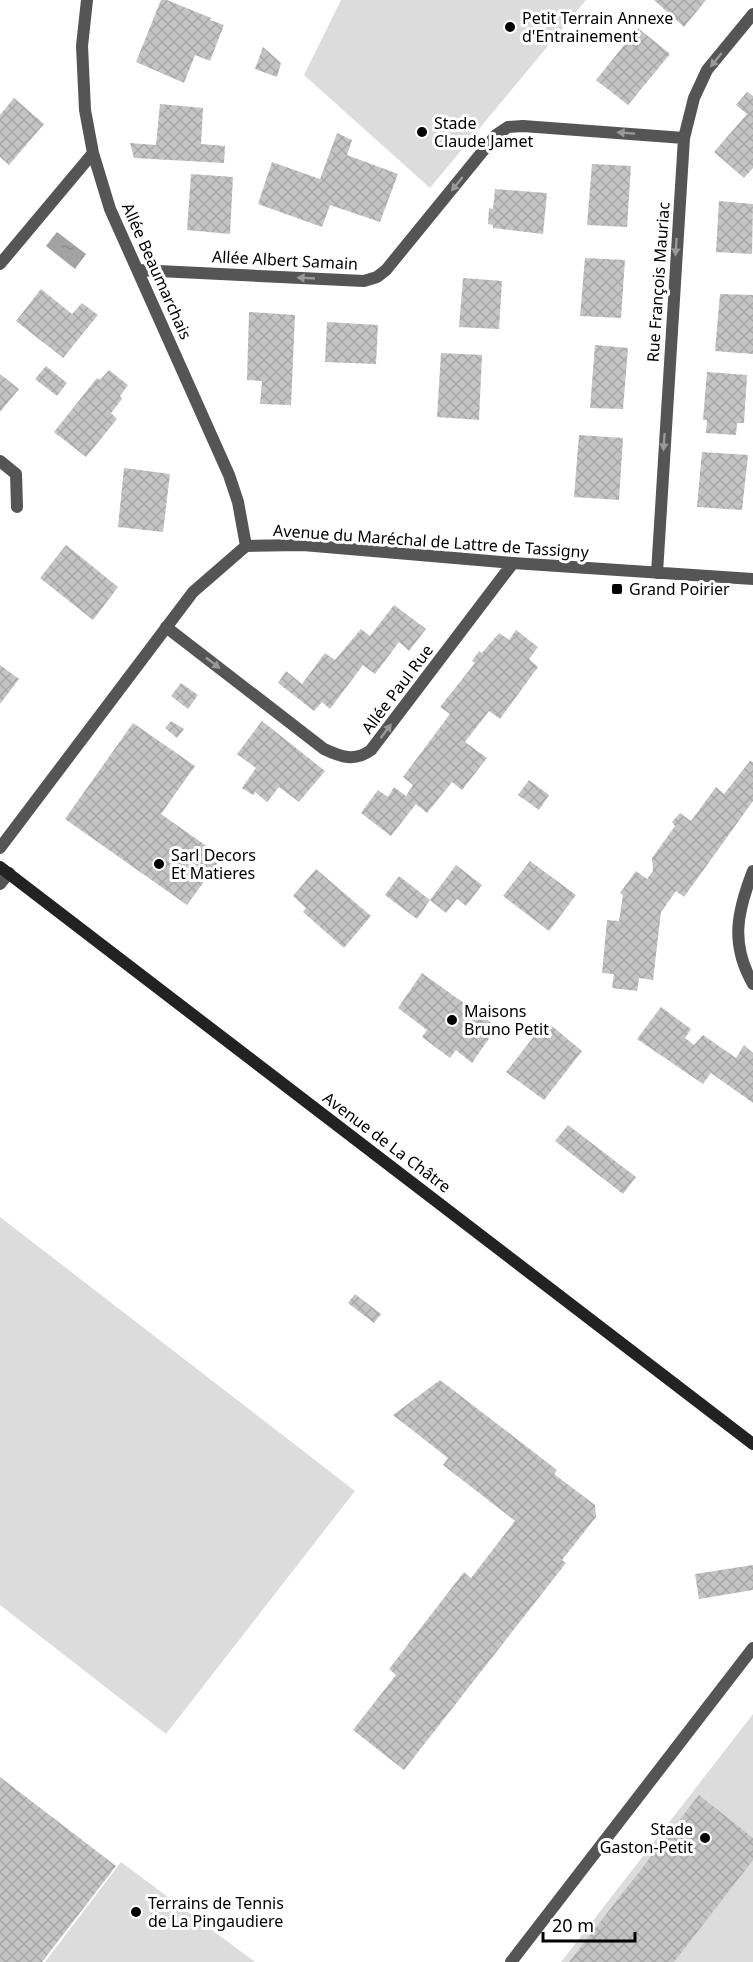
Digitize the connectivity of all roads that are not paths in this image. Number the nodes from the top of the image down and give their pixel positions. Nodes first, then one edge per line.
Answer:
1 (87, 0) edge
2 (753, 14) edge
3 (684, 138) junction
4 (93, 153) junction
5 (0, 264) edge
6 (138, 270) junction
7 (0, 461) edge
8 (17, 507) dead end
9 (246, 546) junction
10 (513, 563) junction
11 (657, 573) junction
12 (753, 579) edge
13 (166, 627) junction
14 (0, 848) edge
15 (4, 870) edge
16 (753, 871) edge
17 (0, 884) edge
18 (753, 984) edge
19 (753, 1444) edge
20 (753, 1648) edge
21 (511, 1962) edge

1 - 4 street, Allée Beaumarchais
2 -> 3 street, Rue François Mauriac
3 -> 6 street, Allée Albert Samain
3 -> 11 street, Rue François Mauriac
4 - 5 street
4 - 6 street, Allée Beaumarchais
6 - 9 street, Allée Beaumarchais
7 - 8 street
9 - 10 street, Avenue du Maréchal de Lattre de Tassigny
9 - 13 street
10 - 11 street, Avenue du Maréchal de Lattre de Tassigny
13 -> 10 street, Allée Paul Rue
11 - 12 street, Avenue du Maréchal de Lattre de Tassigny
13 - 14 street
15 - 17 street
15 - 19 main road, Avenue de La Châtre
16 - 18 street
20 - 21 street

